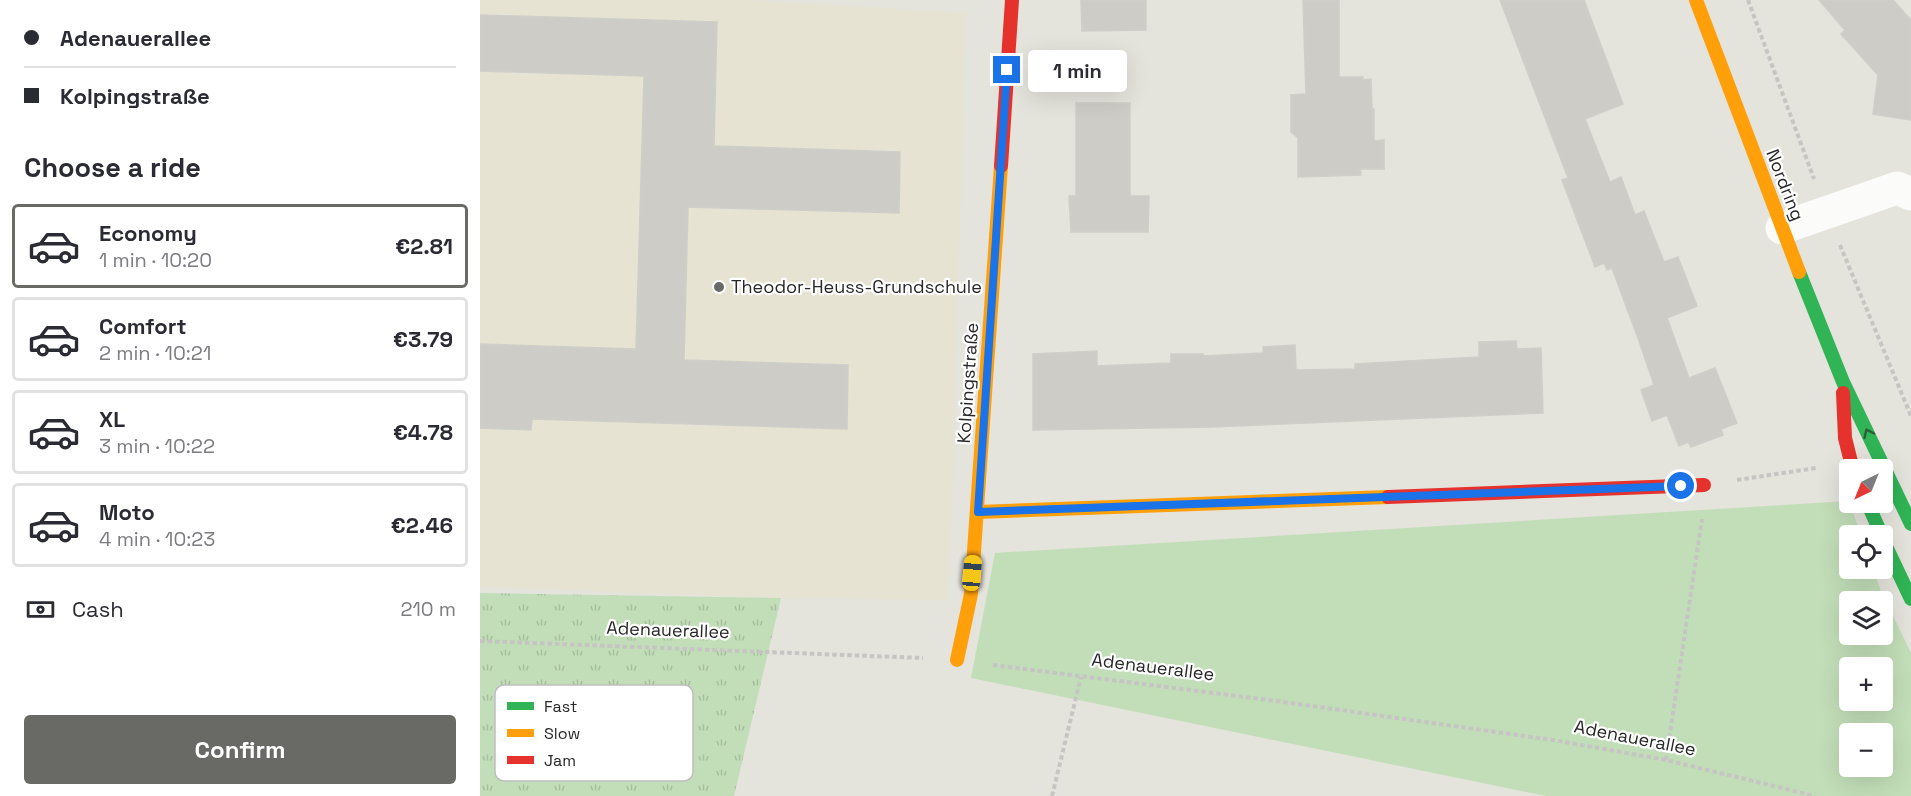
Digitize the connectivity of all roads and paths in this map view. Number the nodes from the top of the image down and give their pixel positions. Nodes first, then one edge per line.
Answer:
1 (1012, 0) edge
2 (1696, 0) edge
3 (1911, 194) edge
4 (1782, 228) junction
5 (1843, 382) junction
6 (1850, 459) edge
7 (1817, 468) dead end
8 (1704, 485) junction
9 (978, 512) junction
10 (1911, 524) edge
11 (1893, 561) edge
12 (1911, 600) edge
13 (480, 640) edge
14 (957, 660) junction
15 (1081, 677) junction
16 (1666, 760) junction
17 (1052, 796) edge
18 (1815, 796) edge

1 - 9 street, Kolpingstraße
2 - 4 street, Nordring
3 - 4 street
4 - 5 street, Nordring
5 - 6 street, Nordring
10 -> 5 street, Nordring
7 - 8 path
8 - 9 street
8 - 16 path
9 - 14 street, Kolpingstraße
11 - 12 street
13 - 14 path, Adenauerallee
14 - 15 path, Adenauerallee
15 - 16 path, Adenauerallee
15 - 17 path
16 - 18 path, Adenauerallee

